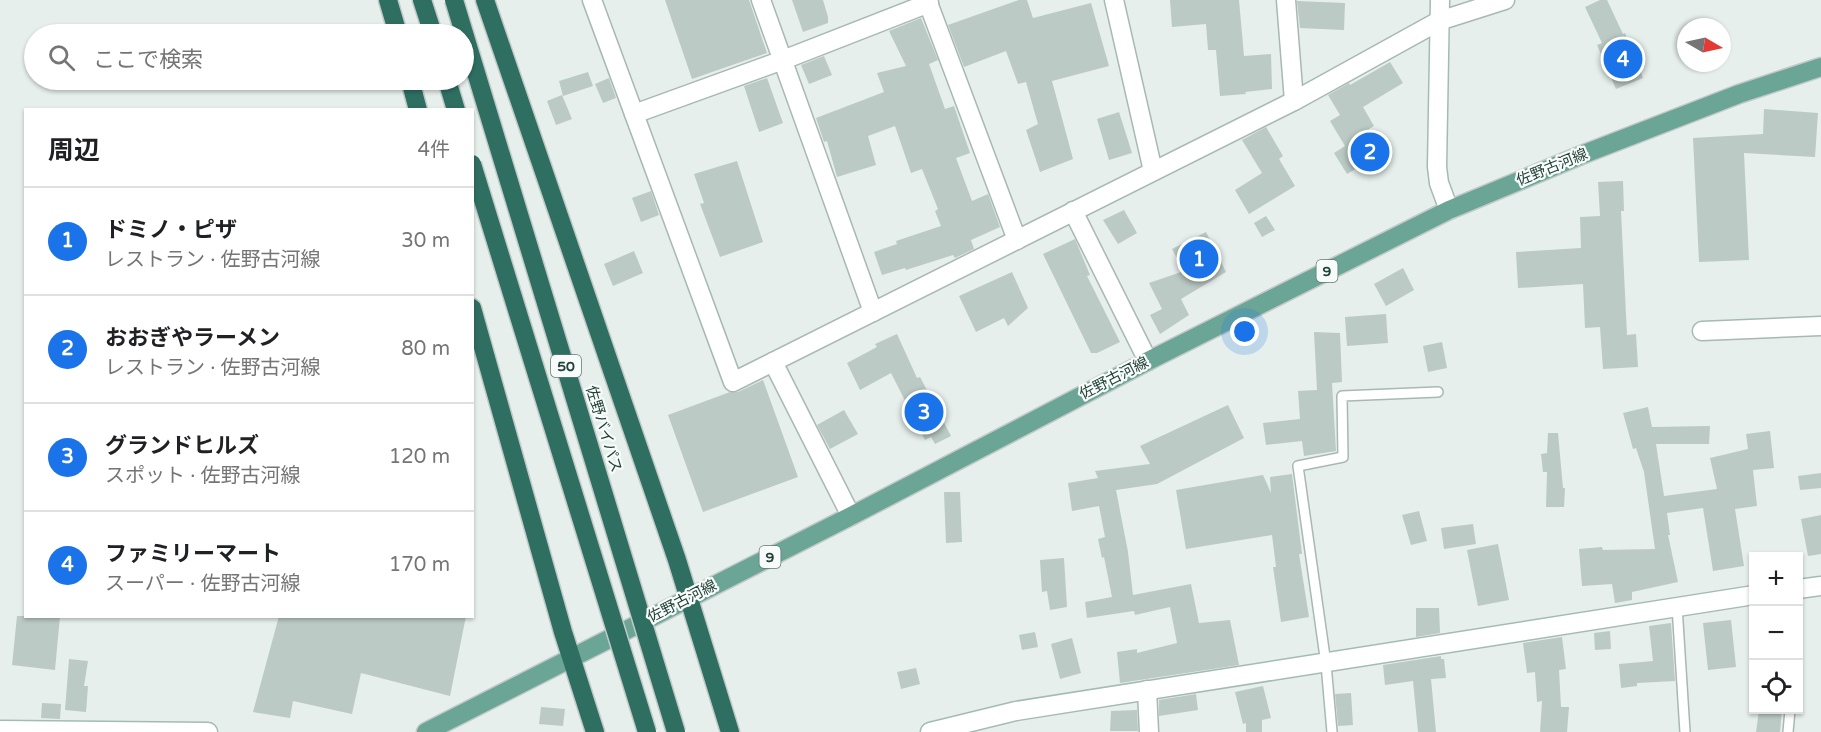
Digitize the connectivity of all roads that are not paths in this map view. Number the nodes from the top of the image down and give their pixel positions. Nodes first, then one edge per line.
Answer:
1 (388, 0) edge
2 (422, 0) edge
3 (454, 0) edge
4 (485, 0) edge
5 (592, 0) edge
6 (760, 0) edge
7 (1114, 0) edge
8 (1286, 0) edge
9 (1440, 0) edge
10 (1505, 0) edge
11 (928, 2) edge
12 (1439, 21) junction
13 (395, 24) edge
14 (430, 24) edge
15 (461, 24) edge
16 (783, 60) junction
17 (474, 66) edge
18 (1821, 67) edge
19 (413, 90) edge
20 (450, 90) edge
21 (1293, 101) junction
22 (417, 108) edge
23 (455, 108) edge
24 (634, 114) junction
25 (474, 170) edge
26 (1153, 171) junction
27 (1449, 210) junction
28 (1073, 211) junction
29 (1017, 240) junction
30 (873, 312) junction
31 (474, 315) edge
32 (1821, 326) edge
33 (1702, 330) dead end
34 (1148, 361) junction
35 (773, 362) junction
36 (1438, 392) dead end
37 (850, 516) junction
38 (1821, 586) edge
39 (1803, 588) edge
40 (1749, 596) edge
41 (689, 597) junction
42 (1677, 606) junction
43 (571, 658) junction
44 (1326, 664) junction
45 (1147, 690) junction
46 (1790, 714) edge
47 (0, 730) edge
48 (208, 732) edge
49 (426, 732) edge
50 (595, 732) edge
51 (647, 732) edge
52 (676, 732) edge
53 (730, 732) edge
54 (930, 732) edge
55 (1149, 732) edge
56 (1332, 732) edge
57 (1685, 732) edge
58 (1788, 732) edge

1 - 13 highway
2 - 14 highway
3 - 15 highway, 佐野バイパス / 50, bridge
4 - 41 highway
5 - 24 street
6 - 16 street
7 - 26 street
8 - 21 street
9 - 12 street
10 - 12 street
11 - 16 street
11 - 29 street
12 - 21 street
12 - 27 street
16 - 24 street
16 - 30 street
17 - 52 highway, 佐野バイパス / 50, bridge
18 - 27 main road, 佐野古河線 / 9
19 - 22 highway
20 - 23 highway
21 - 26 street
24 - 35 street
25 - 51 highway, 50, bridge
26 - 28 street
27 - 34 main road, 佐野古河線 / 9
28 - 29 street
28 - 34 street
29 - 30 street
30 - 35 street
31 - 43 highway
32 - 33 street
34 - 37 main road, 佐野古河線 / 9
35 - 37 street
36 - 44 lane
37 - 41 main road, 佐野古河線 / 9
38 - 39 street
40 - 42 street
41 - 43 main road, 佐野古河線 / 9
41 - 53 highway
42 - 44 street
42 - 57 lane
43 - 49 main road, 佐野古河線 / 9
43 - 50 highway
44 - 45 street
44 - 56 lane
45 - 54 street
45 - 55 street
46 - 58 lane
47 - 48 street

